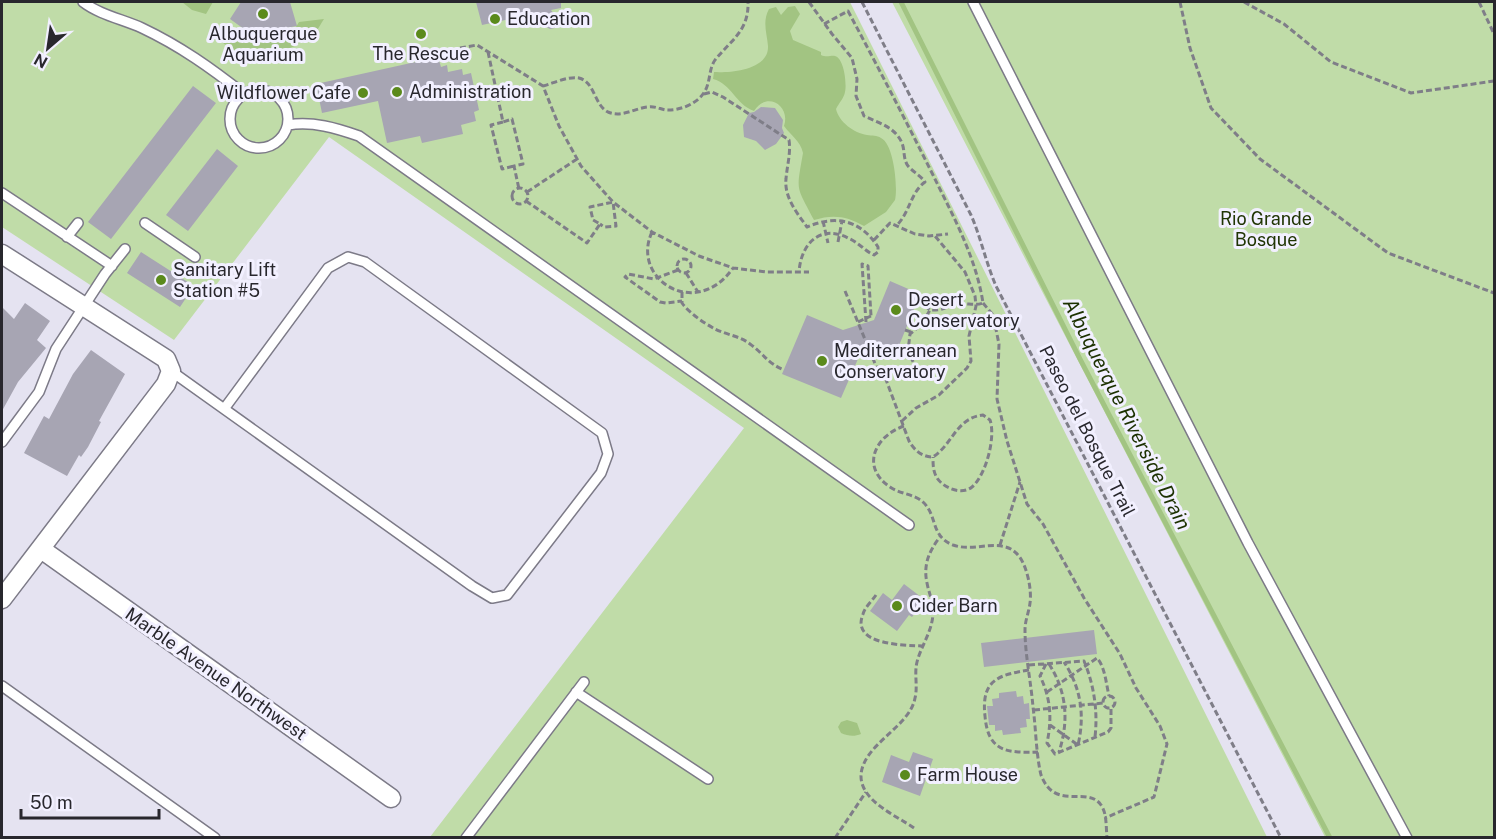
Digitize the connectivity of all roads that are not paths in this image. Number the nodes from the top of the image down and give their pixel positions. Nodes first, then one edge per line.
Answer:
1 (82, 2) edge
2 (973, 2) edge
3 (94, 5) edge
4 (243, 94) junction
5 (288, 124) junction
6 (2, 194) edge
7 (78, 223) dead end
8 (145, 223) dead end
9 (67, 237) junction
10 (125, 249) dead end
11 (2, 254) edge
12 (195, 257) dead end
13 (112, 266) junction
14 (84, 307) junction
15 (171, 371) junction
16 (224, 409) junction
17 (2, 442) edge
18 (909, 525) dead end
19 (41, 549) junction
20 (2, 599) edge
21 (584, 682) dead end
22 (2, 686) edge
23 (576, 692) junction
24 (708, 779) dead end
25 (391, 798) dead end
26 (215, 837) edge
27 (466, 837) edge
28 (1407, 837) edge

1 - 3 lane
2 - 28 lane
3 - 4 lane
4 - 5 lane
4 - 5 lane
5 - 18 lane
6 - 9 lane
7 - 9 lane
8 - 12 lane
9 - 13 lane
10 - 13 lane
11 - 14 street
13 - 14 lane
14 - 15 street
14 - 17 lane
15 - 16 lane
15 - 19 street
16 - 16 lane
19 - 20 street
19 - 25 street, Marble Avenue Northwest
21 - 23 lane
22 - 26 lane
23 - 24 lane
23 - 27 lane

